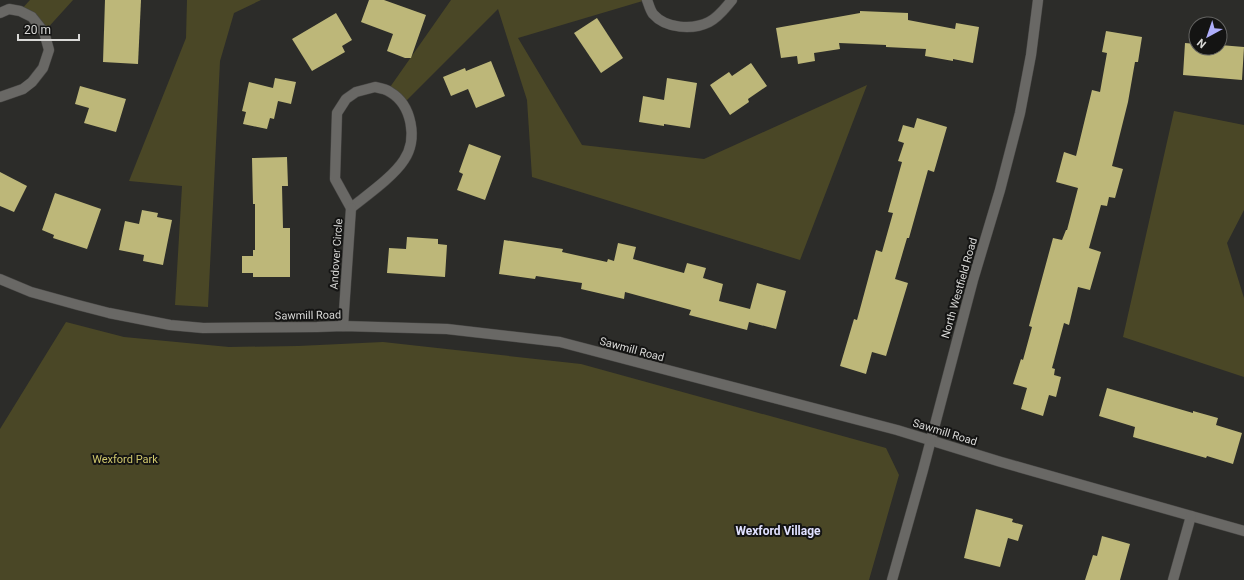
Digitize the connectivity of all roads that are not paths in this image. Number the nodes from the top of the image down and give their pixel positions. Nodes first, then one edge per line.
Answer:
1 (647, 0) edge
2 (732, 0) edge
3 (1038, 0) edge
4 (0, 13) edge
5 (0, 97) edge
6 (351, 208) junction
7 (0, 279) edge
8 (343, 326) junction
9 (930, 440) junction
10 (1191, 516) junction
11 (1244, 531) edge
12 (892, 580) edge
13 (1173, 580) edge

1 - 2 street
3 - 9 street, North Westfield Road
4 - 5 street
6 - 6 street, Andover Circle
6 - 8 street, Andover Circle
7 - 8 street, Sawmill Road
8 - 9 street, Sawmill Road
9 - 10 street, Sawmill Road
9 - 12 street, North Westfield Road
10 - 11 street, Sawmill Road
10 - 13 street

